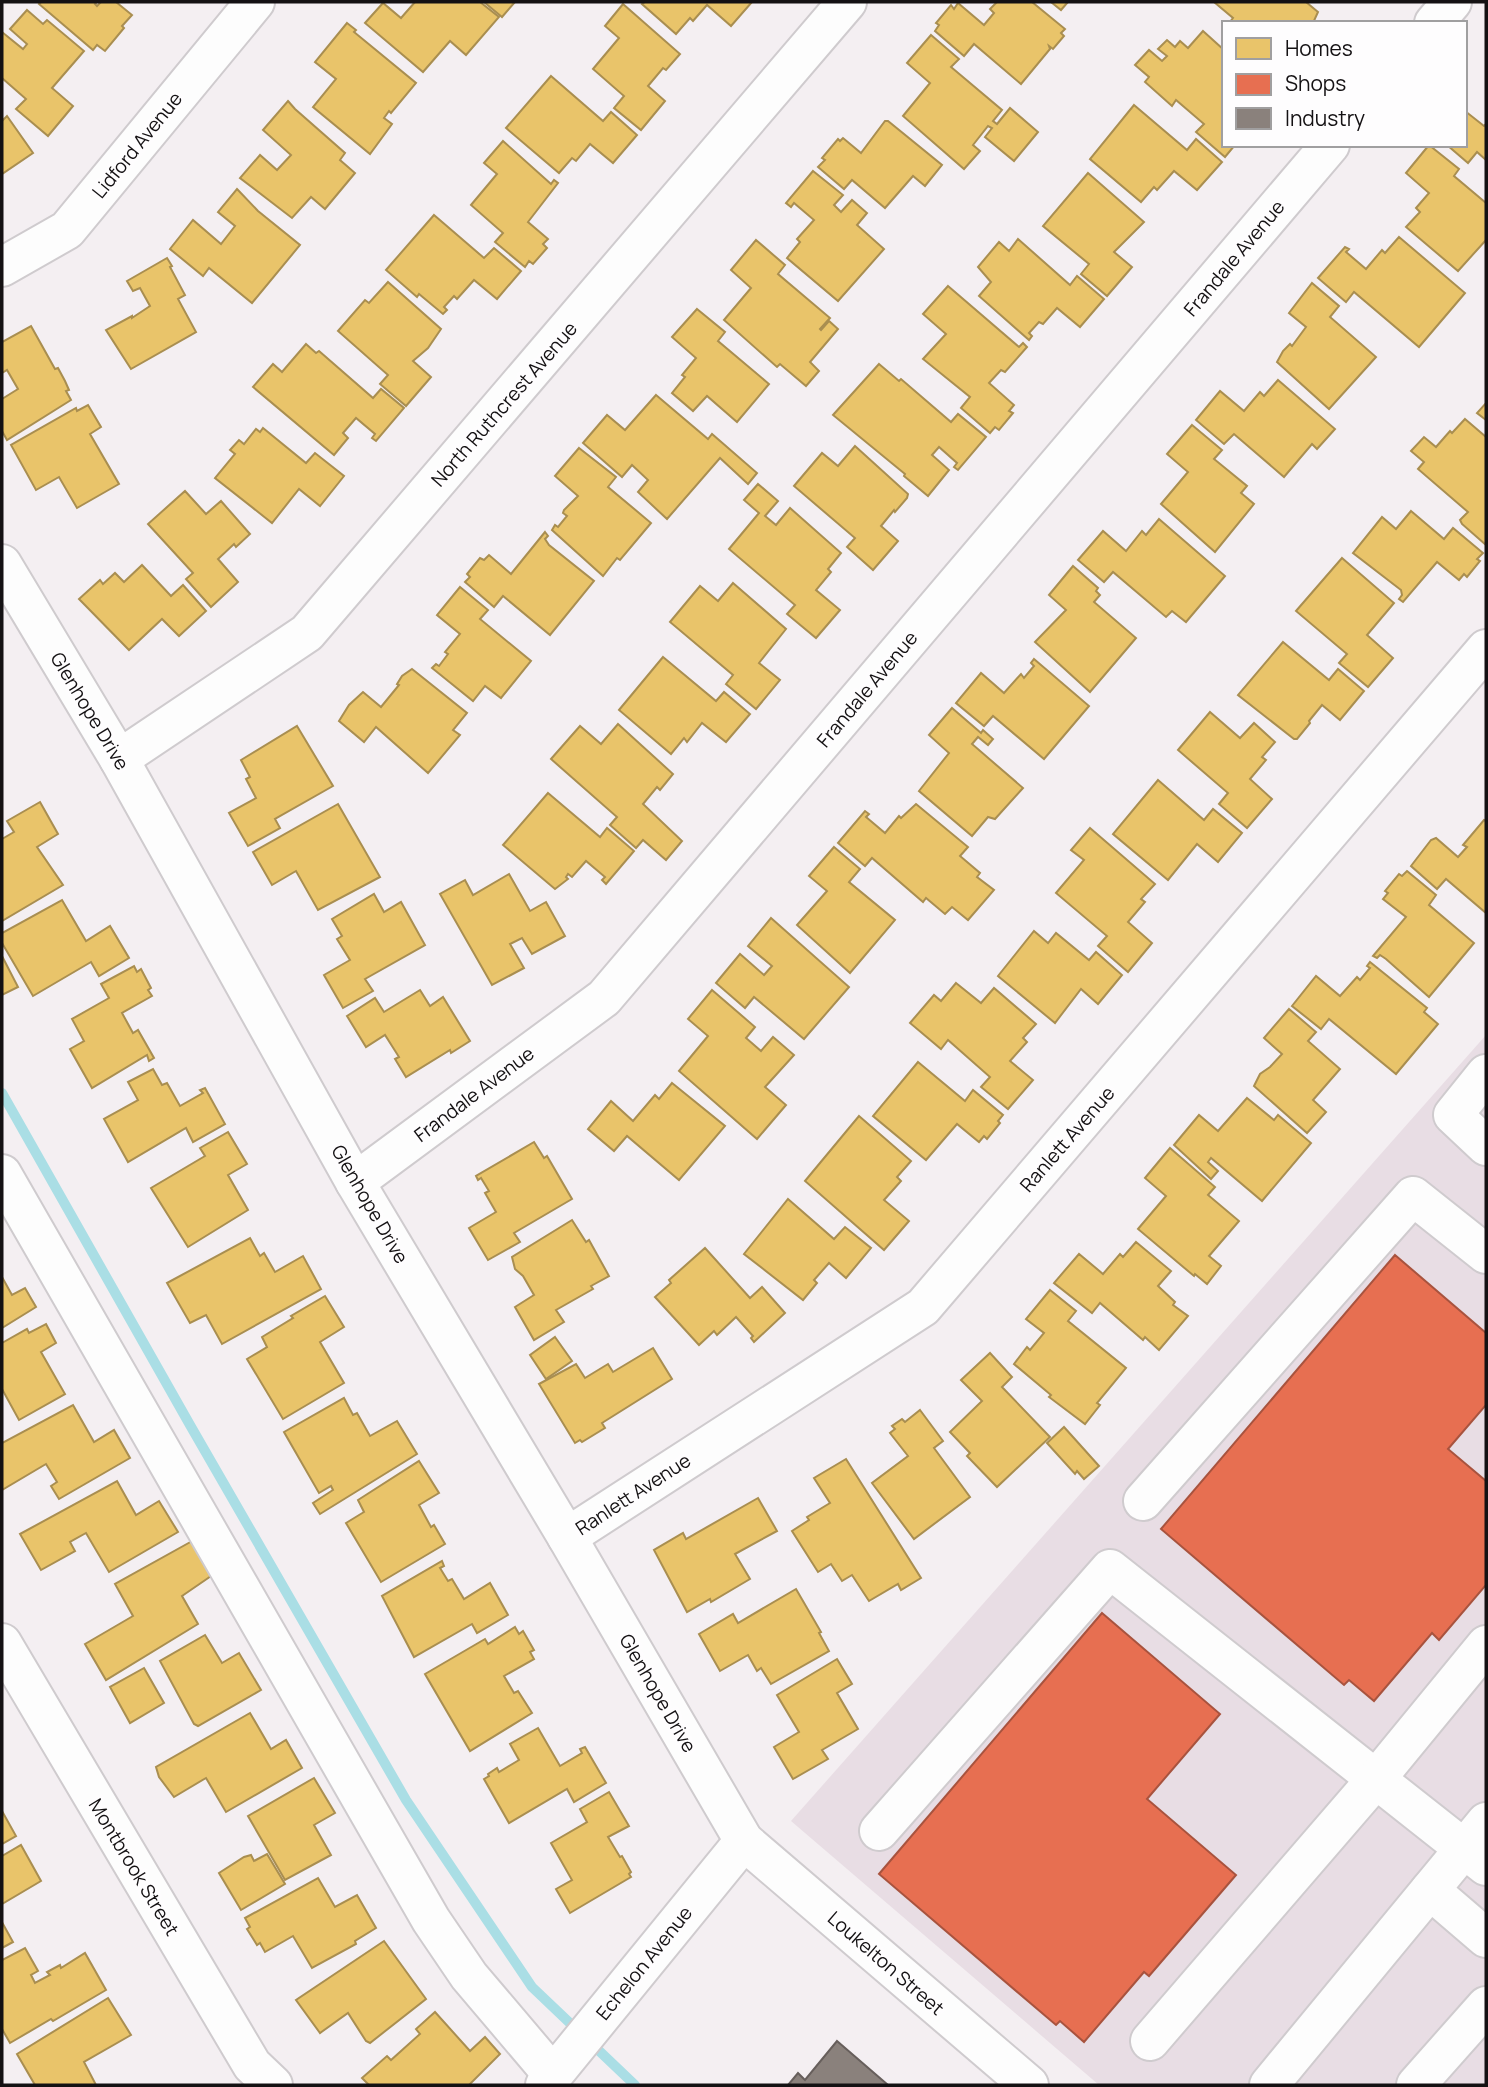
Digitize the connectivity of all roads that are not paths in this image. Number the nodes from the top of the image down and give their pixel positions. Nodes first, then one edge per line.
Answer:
1 (255, 2) edge
2 (847, 2) edge
3 (1452, 2) edge
4 (1436, 21) edge
5 (1328, 147) edge
6 (2, 267) edge
7 (2, 564) edge
8 (1486, 649) edge
9 (119, 759) junction
10 (1486, 1074) edge
11 (1486, 1146) edge
12 (2, 1174) edge
13 (355, 1182) junction
14 (1486, 1254) edge
15 (1143, 1501) dead end
16 (567, 1536) junction
17 (2, 1643) edge
18 (1486, 1645) edge
19 (1376, 1779) junction
20 (878, 1831) dead end
21 (744, 1841) junction
22 (1479, 1846) edge
23 (1430, 1891) junction
24 (1486, 1938) edge
25 (1486, 2006) edge
26 (1150, 2041) dead end
27 (556, 2071) edge
28 (273, 2085) edge
29 (1029, 2085) edge
30 (1269, 2085) edge
31 (1416, 2085) edge

1 - 6 street, Lidford Avenue
2 - 9 street, North Ruthcrest Avenue
3 - 4 street
5 - 13 street, Frandale Avenue
7 - 9 street, Glenhope Drive
8 - 16 street, Ranlett Avenue
9 - 13 street, Glenhope Drive
10 - 11 street
12 - 27 street
13 - 16 street, Glenhope Drive
14 - 15 street
16 - 21 street, Glenhope Drive
17 - 28 street, Montbrook Street
18 - 19 street
19 - 20 street
19 - 22 street
19 - 26 street
21 - 27 street, Echelon Avenue
21 - 29 street, Loukelton Street
22 - 23 street
23 - 24 street
23 - 30 street
25 - 31 street

